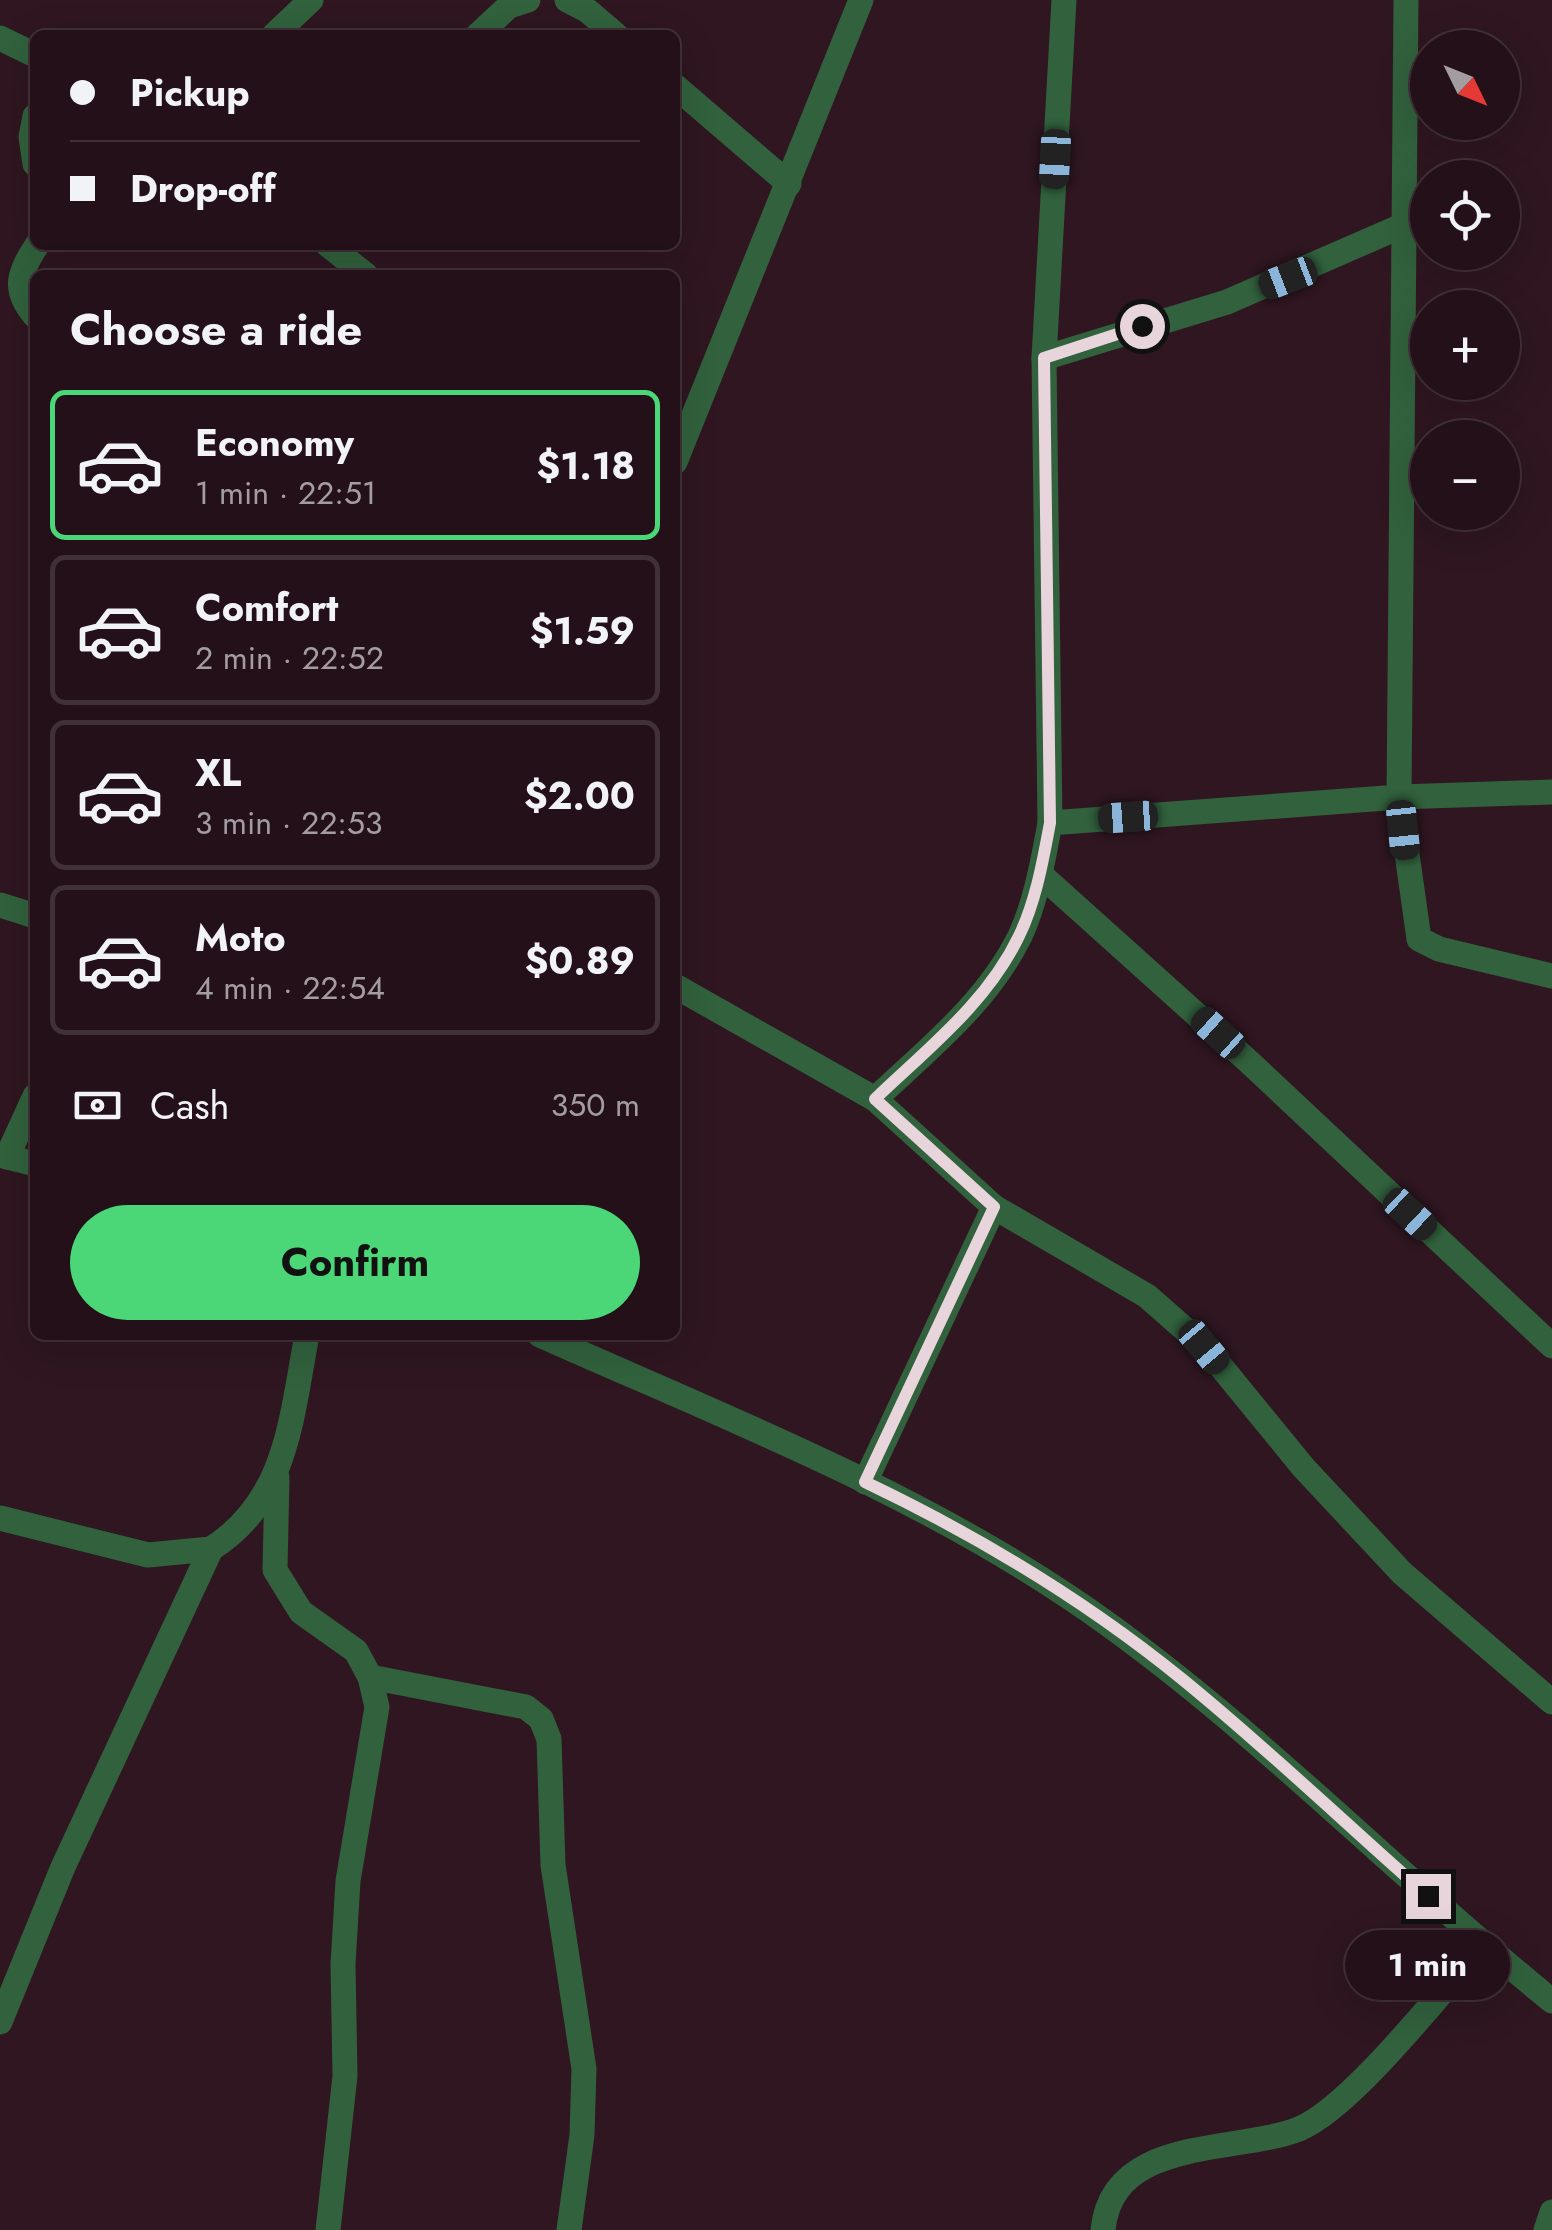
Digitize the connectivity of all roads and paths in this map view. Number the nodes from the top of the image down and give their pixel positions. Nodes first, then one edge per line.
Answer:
1 (311, 0) edge
2 (528, 0) edge
3 (566, 0) edge
4 (861, 0) edge
5 (1064, 0) edge
6 (1406, 0) edge
7 (279, 30) edge
8 (483, 30) edge
9 (610, 30) edge
10 (0, 38) edge
11 (30, 52) edge
12 (680, 90) edge
13 (789, 184) junction
14 (1404, 225) junction
15 (34, 250) edge
16 (334, 250) edge
17 (360, 270) edge
18 (30, 310) edge
19 (1044, 358) junction
20 (680, 450) edge
21 (1552, 792) edge
22 (1400, 797) junction
23 (1050, 823) junction
24 (1040, 874) junction
25 (0, 904) edge
26 (30, 914) edge
27 (1552, 976) edge
28 (680, 989) edge
29 (875, 1099) junction
30 (30, 1106) edge
31 (4, 1156) edge
32 (30, 1163) edge
33 (994, 1207) junction
34 (306, 1340) edge
35 (551, 1340) edge
36 (1552, 1346) edge
37 (276, 1478) junction
38 (865, 1482) junction
39 (0, 1518) edge
40 (211, 1549) junction
41 (370, 1677) junction
42 (1552, 1702) edge
43 (1483, 1945) junction
44 (1552, 2001) edge
45 (0, 2022) edge
46 (1552, 2212) edge
47 (328, 2230) edge
48 (570, 2230) edge
49 (1103, 2230) edge
50 (1546, 2230) edge

1 - 7 street
2 - 8 street
3 - 9 street
4 - 13 street
5 - 19 street
6 - 14 street
10 - 11 street
12 - 13 street
13 - 20 street
14 - 19 street
14 - 22 street
15 - 18 street
16 - 17 street
19 - 23 street
21 - 22 street
22 - 23 street
22 - 27 street
23 - 24 street
24 - 29 street
24 - 36 street
25 - 26 street
28 - 29 street
29 - 33 street
30 - 31 street
31 - 32 street
33 - 38 street
33 - 42 street
34 - 37 street
35 - 38 street
37 - 40 street
37 - 41 street
38 - 43 street
39 - 40 street
40 - 45 street
41 - 47 street
41 - 48 street
43 - 44 street
43 - 49 street
46 - 50 street

